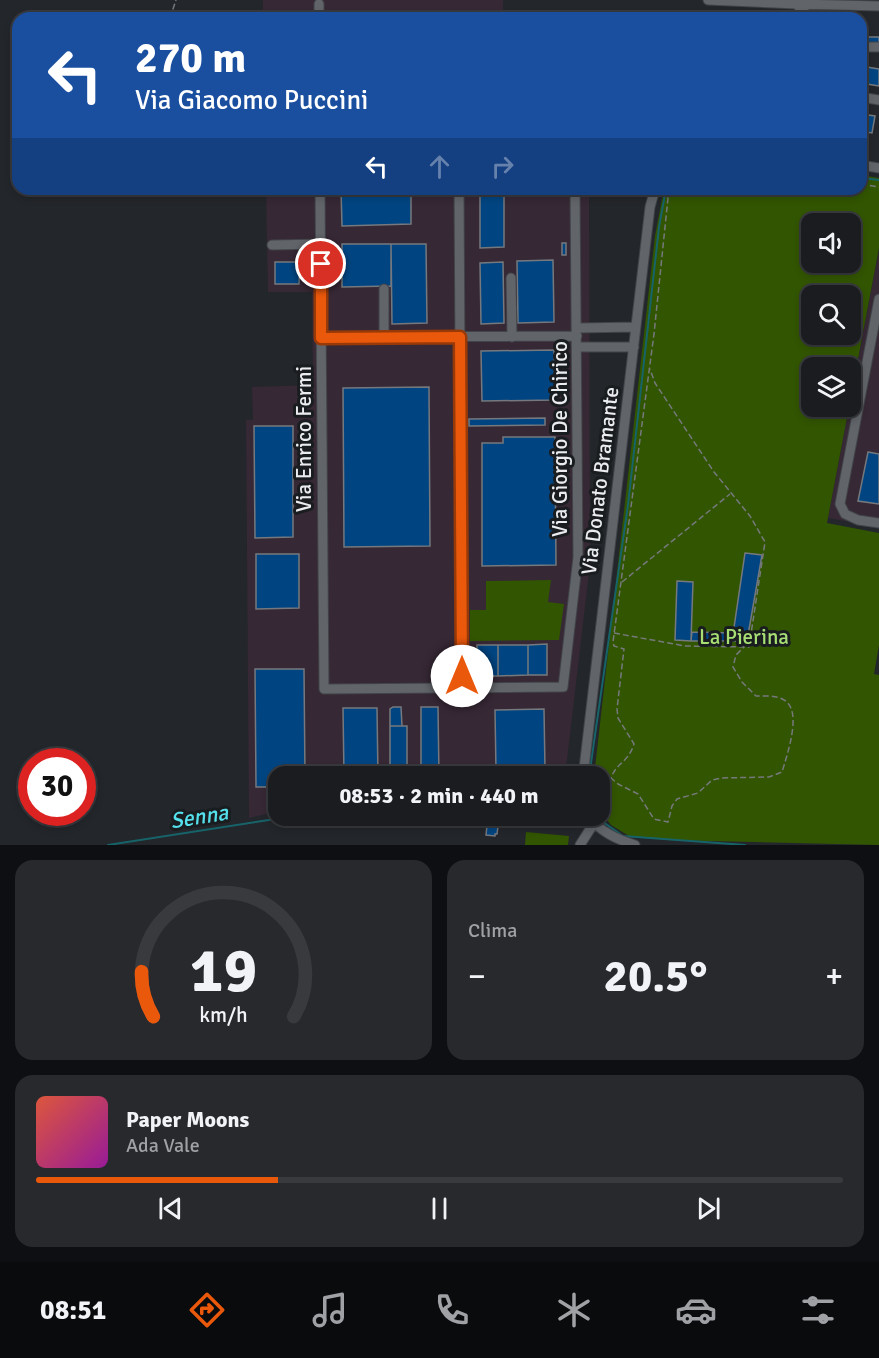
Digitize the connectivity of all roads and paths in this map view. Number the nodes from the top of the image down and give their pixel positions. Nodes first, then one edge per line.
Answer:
1 (708, 0) edge
2 (846, 3) edge
3 (319, 4) dead end
4 (796, 4) junction
5 (879, 6) edge
6 (319, 12) edge
7 (805, 12) edge
8 (320, 195) edge
9 (459, 195) edge
10 (575, 195) edge
11 (653, 195) edge
12 (669, 195) edge
13 (321, 244) junction
14 (272, 245) dead end
15 (511, 278) dead end
16 (384, 289) dead end
17 (879, 299) edge
18 (636, 327) junction
19 (577, 332) junction
20 (384, 337) junction
21 (460, 337) junction
22 (512, 337) junction
23 (321, 338) junction
24 (577, 347) junction
25 (634, 347) junction
26 (650, 368) junction
27 (731, 493) junction
28 (879, 523) edge
29 (621, 583) junction
30 (615, 633) junction
31 (744, 647) junction
32 (462, 688) junction
33 (584, 766) edge
34 (588, 826) edge
35 (599, 826) edge
36 (579, 845) edge
37 (635, 845) edge

1 - 4 street
2 - 4 street
2 - 5 street
3 - 6 street
4 - 7 street
8 - 13 street, Via Enrico Fermi
9 - 21 street
10 - 19 street, Via Giorgio De Chirico
11 - 18 street, Via Donato Bramante
12 - 26 path
13 - 14 street
13 - 23 street, Via Enrico Fermi
15 - 22 street
16 - 20 street
17 - 28 street
18 - 19 street
18 - 25 street, Via Donato Bramante
19 - 22 street
19 - 24 street, Via Giorgio De Chirico
20 - 21 street
20 - 23 street
21 - 22 street
21 - 32 street
23 - 32 street, Via Enrico Fermi
24 - 25 street
24 - 32 street, Via Giorgio De Chirico
25 - 33 street, Via Donato Bramante
26 - 27 path
26 - 29 path
27 - 29 path
27 - 31 path
29 - 30 path
30 - 31 path
30 - 31 path
34 - 36 street
35 - 37 street

